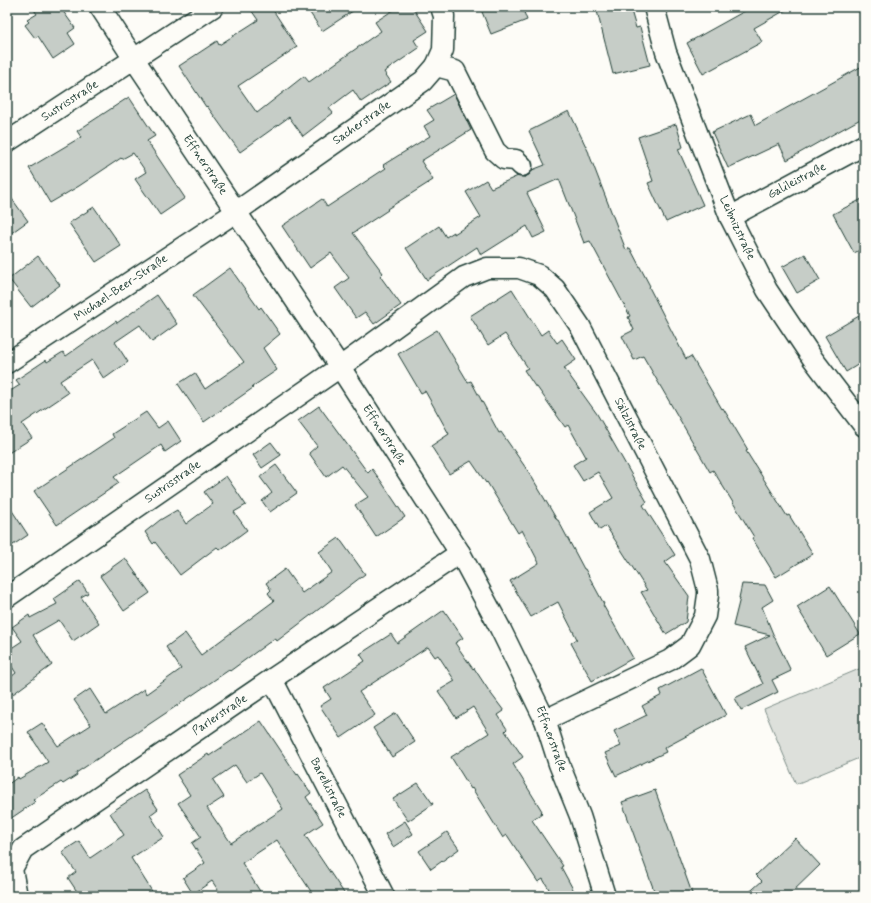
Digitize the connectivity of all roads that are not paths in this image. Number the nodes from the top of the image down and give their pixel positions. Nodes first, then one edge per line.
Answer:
1 (100, 7) edge
2 (213, 7) edge
3 (441, 7) edge
4 (654, 7) edge
5 (134, 59) junction
6 (436, 66) junction
7 (7, 142) edge
8 (864, 145) edge
9 (522, 166) dead end
10 (236, 212) junction
11 (730, 217) junction
12 (7, 364) edge
13 (340, 366) junction
14 (863, 422) edge
15 (460, 553) junction
16 (7, 597) edge
17 (272, 679) junction
18 (545, 720) junction
19 (17, 896) edge
20 (384, 896) edge
21 (604, 896) edge

1 - 5 street, Effnerstraße
2 - 5 street, Sustrisstraße
3 - 6 street, Sacherstraße
4 - 11 street, Leibnizstraße
5 - 7 street, Sustrisstraße
5 - 10 street, Effnerstraße
6 - 9 street
6 - 10 street, Sacherstraße
8 - 11 street, Galileistraße
10 - 12 street, Michael-Beer-Straße
10 - 13 street, Effnerstraße
11 - 14 street, Leibnizstraße
13 - 15 street, Effnerstraße
13 - 16 street, Sustrisstraße
13 - 18 street, Sälzlstraße
15 - 17 street, Parlerstraße
15 - 18 street, Effnerstraße
17 - 19 street, Parlerstraße
17 - 20 street, Barellistraße
18 - 21 street, Effnerstraße

